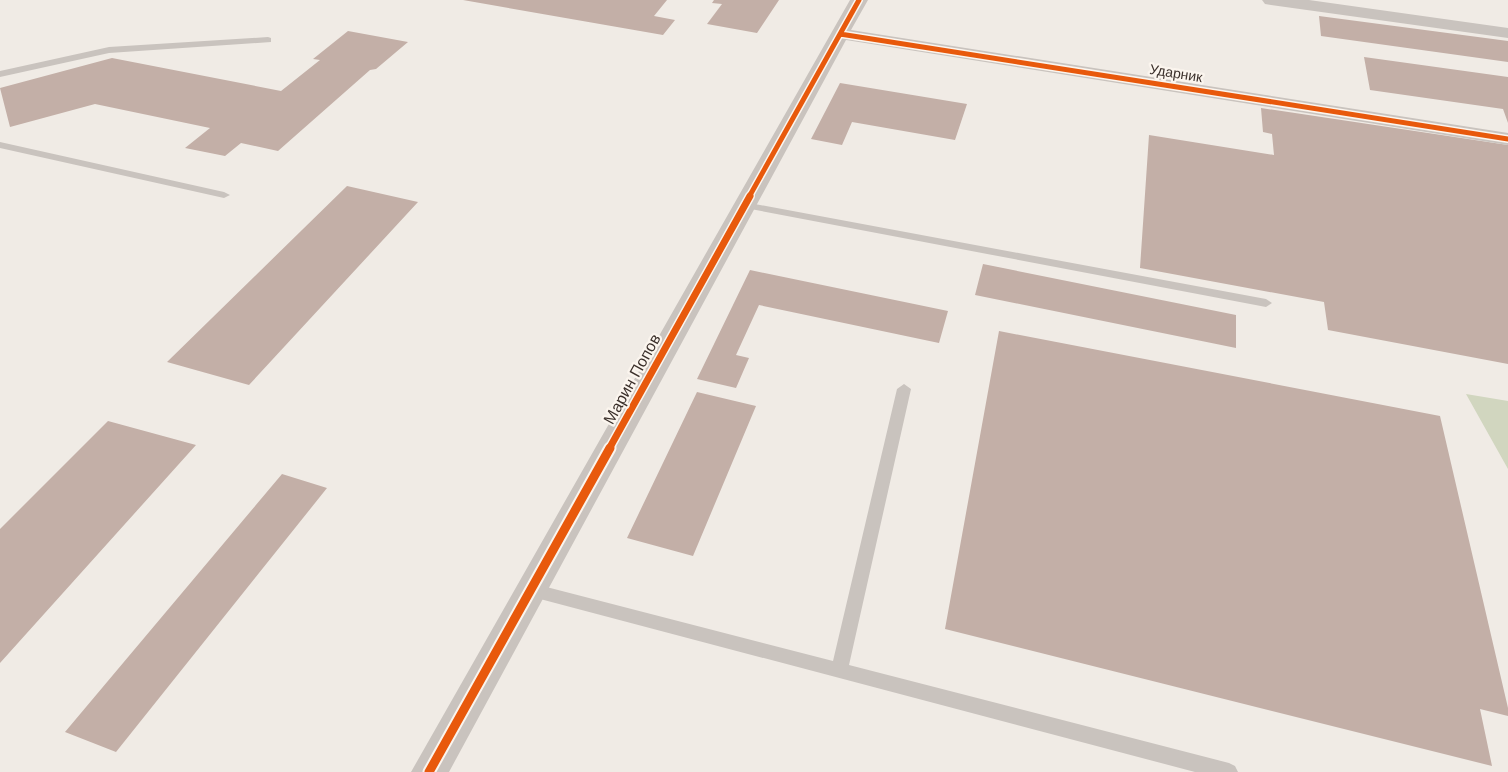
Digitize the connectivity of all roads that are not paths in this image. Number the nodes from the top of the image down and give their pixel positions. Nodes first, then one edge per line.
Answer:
1 (858, 0) edge
2 (1271, 0) edge
3 (1308, 2) edge
4 (840, 33) junction
5 (1508, 33) edge
6 (268, 40) dead end
7 (0, 74) edge
8 (1508, 139) edge
9 (0, 145) edge
10 (224, 195) dead end
11 (744, 205) junction
12 (1266, 303) dead end
13 (904, 389) dead end
14 (531, 590) junction
15 (839, 670) junction
16 (429, 772) edge
17 (1229, 772) edge

1 - 4 street, Марин Попов
2 - 3 street
3 - 5 street
4 - 8 street, Ударник
4 - 11 street, Марин Попов
6 - 7 lane
9 - 10 lane
11 - 12 lane
11 - 14 street, Марин Попов
13 - 15 lane
14 - 15 lane
14 - 16 street, Марин Попов
15 - 17 lane

